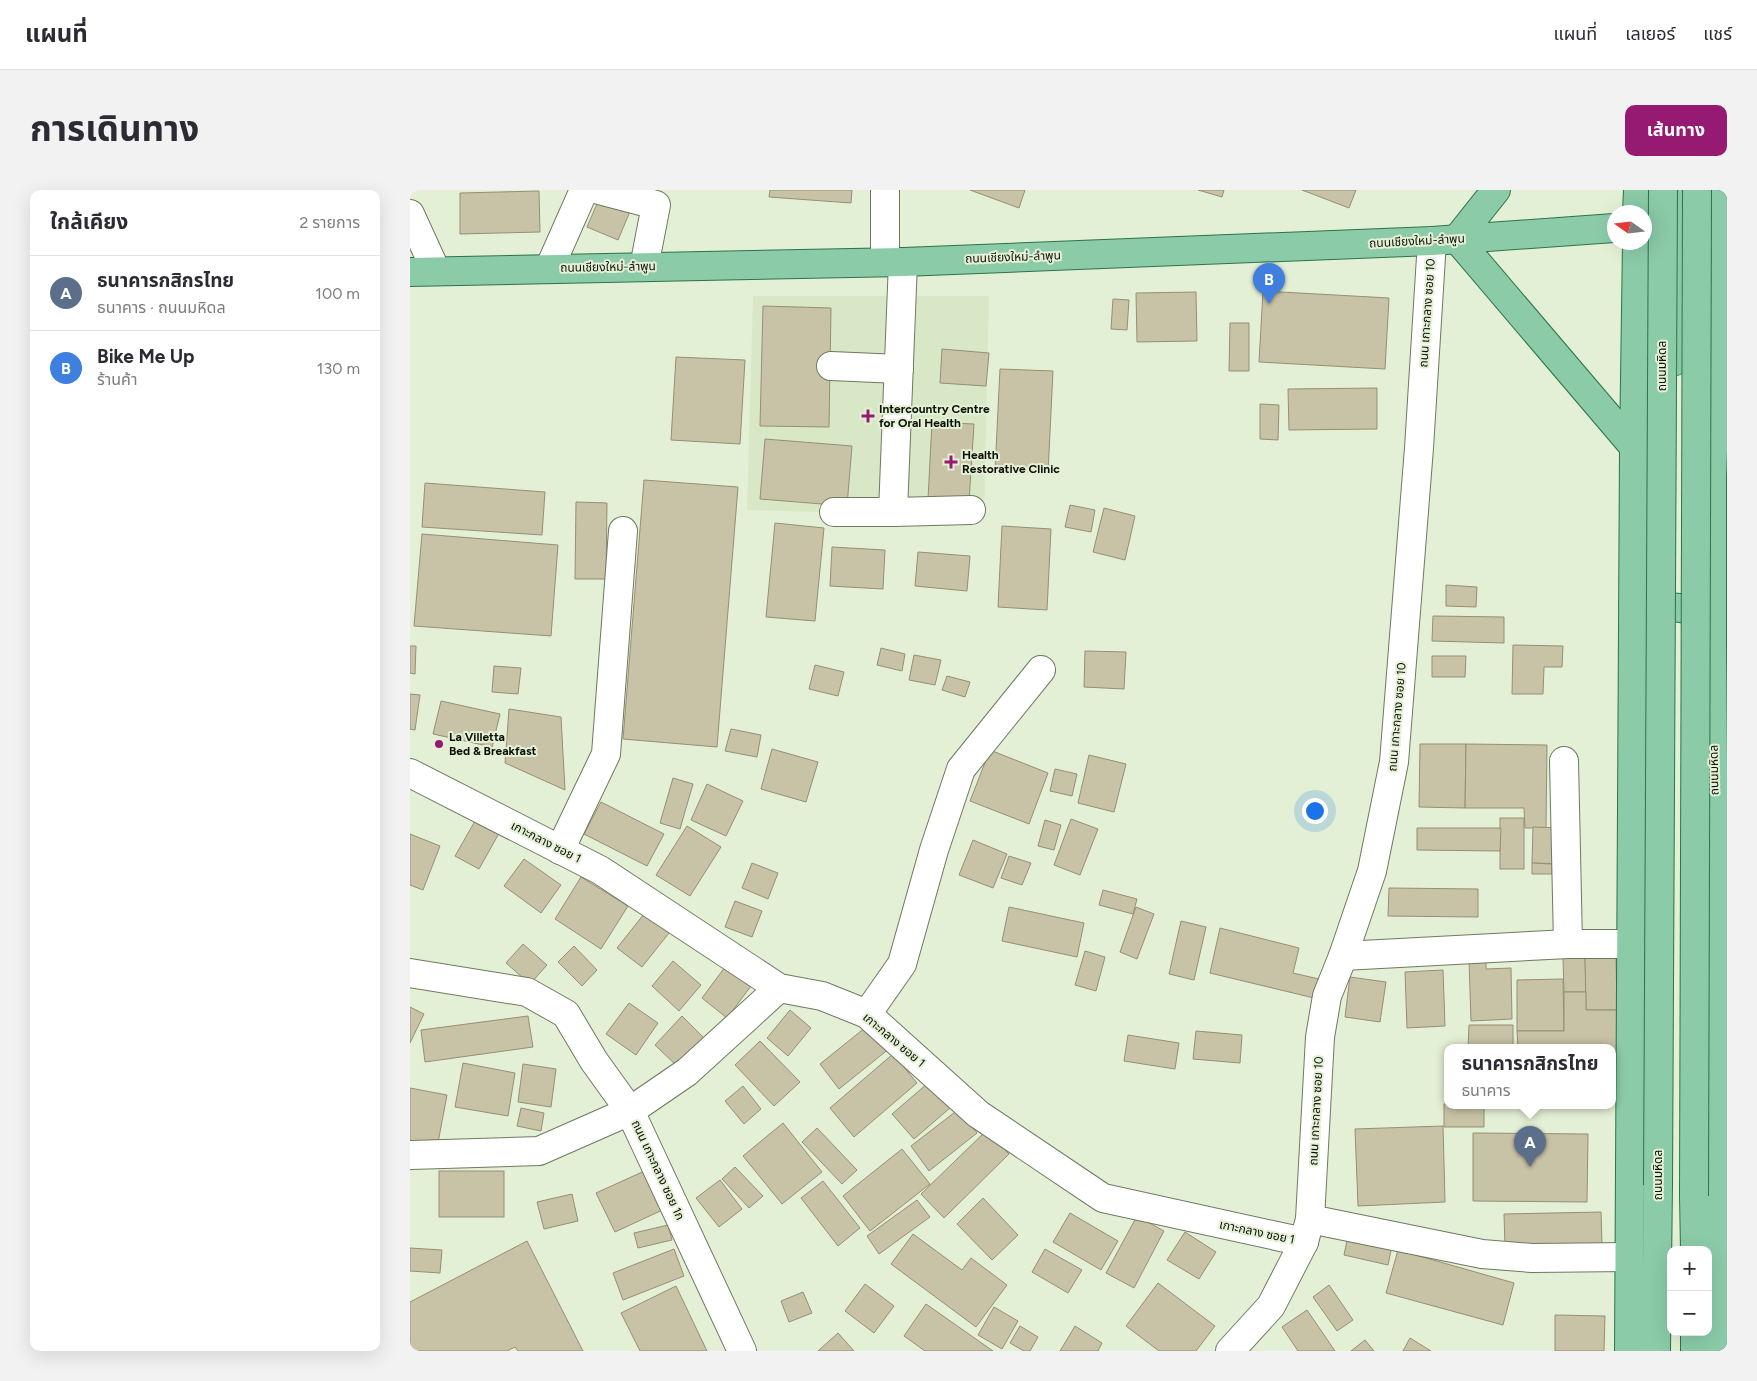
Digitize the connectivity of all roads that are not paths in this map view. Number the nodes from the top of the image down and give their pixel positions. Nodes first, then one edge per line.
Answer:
1 (584, 190) edge
2 (599, 190) edge
3 (885, 190) edge
4 (1496, 190) edge
5 (1638, 190) edge
6 (1663, 190) edge
7 (1679, 190) edge
8 (1697, 190) edge
9 (1718, 190) edge
10 (1637, 205) edge
11 (410, 214) edge
12 (1678, 224) junction
13 (1723, 224) edge
14 (1652, 226) edge
15 (1607, 228) edge
16 (1444, 240) junction
17 (1638, 250) edge
18 (894, 262) junction
19 (644, 267) junction
20 (549, 269) junction
21 (423, 272) edge
22 (831, 366) dead end
23 (899, 369) junction
24 (1634, 446) junction
25 (1720, 484) edge
26 (970, 510) dead end
27 (834, 512) dead end
28 (893, 512) junction
29 (624, 531) dead end
30 (1633, 556) junction
31 (1633, 640) junction
32 (1712, 645) junction
33 (1042, 670) dead end
34 (1564, 761) dead end
35 (410, 773) edge
36 (560, 850) junction
37 (1568, 944) junction
38 (1631, 944) junction
39 (1721, 945) edge
40 (1343, 956) junction
41 (410, 972) edge
42 (779, 988) junction
43 (867, 1014) junction
44 (630, 1111) junction
45 (1722, 1128) edge
46 (411, 1155) dead end
47 (1307, 1231) junction
48 (1694, 1246) edge
49 (1629, 1257) junction
50 (1695, 1336) edge
51 (742, 1351) edge
52 (1230, 1351) edge
53 (1629, 1351) edge
54 (1656, 1351) edge
55 (1695, 1351) edge
56 (1718, 1351) edge

1 - 20 street
2 - 19 street
3 - 18 street
4 - 16 main road
5 - 10 main road
6 - 54 main road, ถนนมหิดล, bridge
7 - 12 main road
8 - 48 main road, ถนนมหิดล, bridge
9 - 13 main road, ถนนมหิดล
11 - 21 street
12 - 13 main road
12 - 14 main road
12 - 30 main road
13 - 25 main road, ถนนมหิดล
15 - 16 main road, ถนนเชียงใหม่-ลำพูน
16 - 18 main road, ถนนเชียงใหม่-ลำพูน
16 - 24 main road
16 - 40 street, ถนน เกาะกลาง ซอย 10
17 - 24 main road
18 - 19 main road, ถนนเชียงใหม่-ลำพูน
18 - 23 street
19 - 20 main road, ถนนเชียงใหม่-ลำพูน
20 - 21 main road, ถนนเชียงใหม่-ลำพูน
22 - 23 street
23 - 28 street
24 - 30 main road
25 - 32 main road, ถนนมหิดล
26 - 28 street
27 - 28 street
29 - 36 street
30 - 31 main road
31 - 32 main road
31 - 38 main road
32 - 39 main road, ถนนมหิดล
33 - 43 street
34 - 37 street
35 - 36 street, เกาะกลาง ซอย 1
36 - 42 street, เกาะกลาง ซอย 1
37 - 38 street
37 - 40 street
38 - 49 main road
39 - 45 main road, ถนนมหิดล
40 - 47 street, ถนน เกาะกลาง ซอย 10
41 - 44 street
42 - 43 street, เกาะกลาง ซอย 1
42 - 44 street, ถนน เกาะกลาง ซอย 1ก
43 - 47 street, เกาะกลาง ซอย 1
44 - 46 street
44 - 51 street, ถนน เกาะกลาง ซอย 1ก
45 - 56 main road, ถนนมหิดล
47 - 49 street, เกาะกลาง ซอย 1
47 - 52 street
49 - 53 main road
50 - 55 main road

